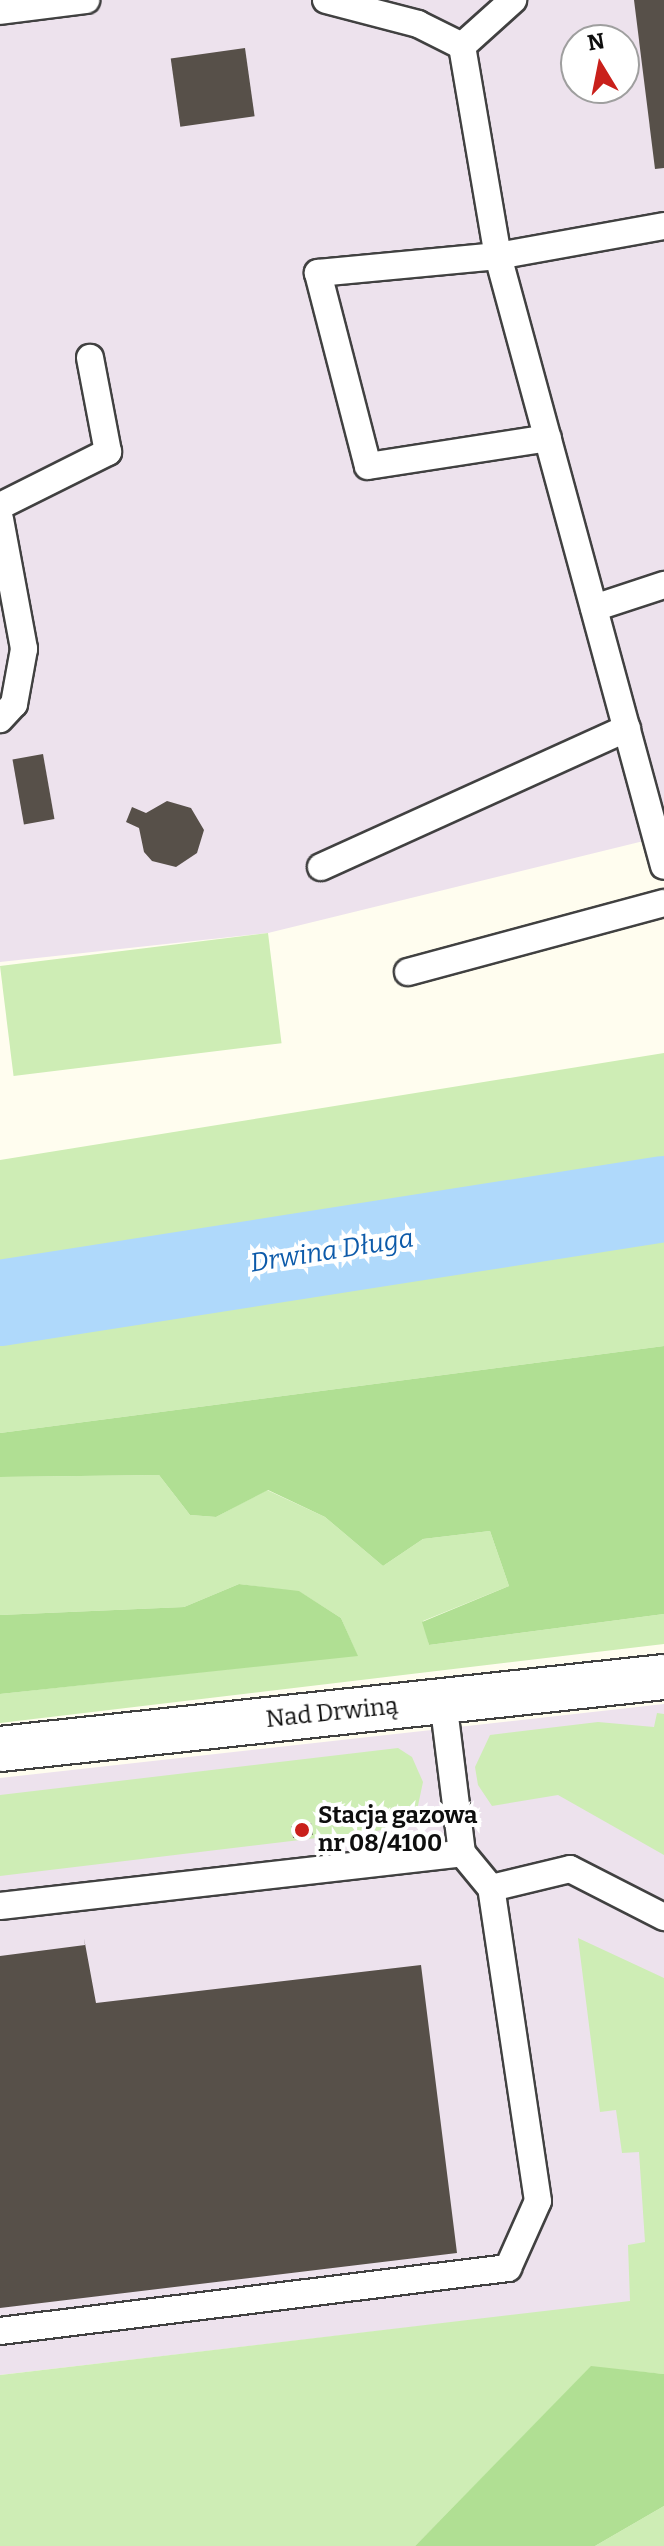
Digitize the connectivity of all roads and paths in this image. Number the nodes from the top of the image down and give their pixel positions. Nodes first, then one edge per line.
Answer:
1 (86, 0) edge
2 (326, 0) edge
3 (513, 0) edge
4 (0, 11) edge
5 (462, 46) junction
6 (664, 226) edge
7 (498, 256) junction
8 (90, 358) dead end
9 (548, 438) junction
10 (0, 506) edge
11 (0, 519) edge
12 (664, 585) edge
13 (594, 608) junction
14 (0, 719) edge
15 (627, 728) junction
16 (664, 866) edge
17 (321, 867) dead end
18 (664, 903) edge
19 (408, 972) dead end
20 (664, 1677) edge
21 (443, 1700) junction
22 (0, 1749) edge
23 (462, 1853) junction
24 (491, 1888) junction
25 (0, 1906) edge
26 (664, 1917) edge
27 (0, 2331) edge

1 - 4 lane
2 - 5 lane
3 - 5 lane
5 - 7 lane
6 - 7 lane
7 - 9 lane
7 - 9 lane
8 - 10 lane
9 - 13 lane
11 - 14 lane
12 - 13 lane
13 - 15 lane
15 - 16 lane
15 - 17 lane
18 - 19 lane
20 - 21 street, Nad Drwiną
21 - 22 street, Nad Drwiną
21 - 23 lane
23 - 24 lane
23 - 25 lane
24 - 26 lane
24 - 27 lane

